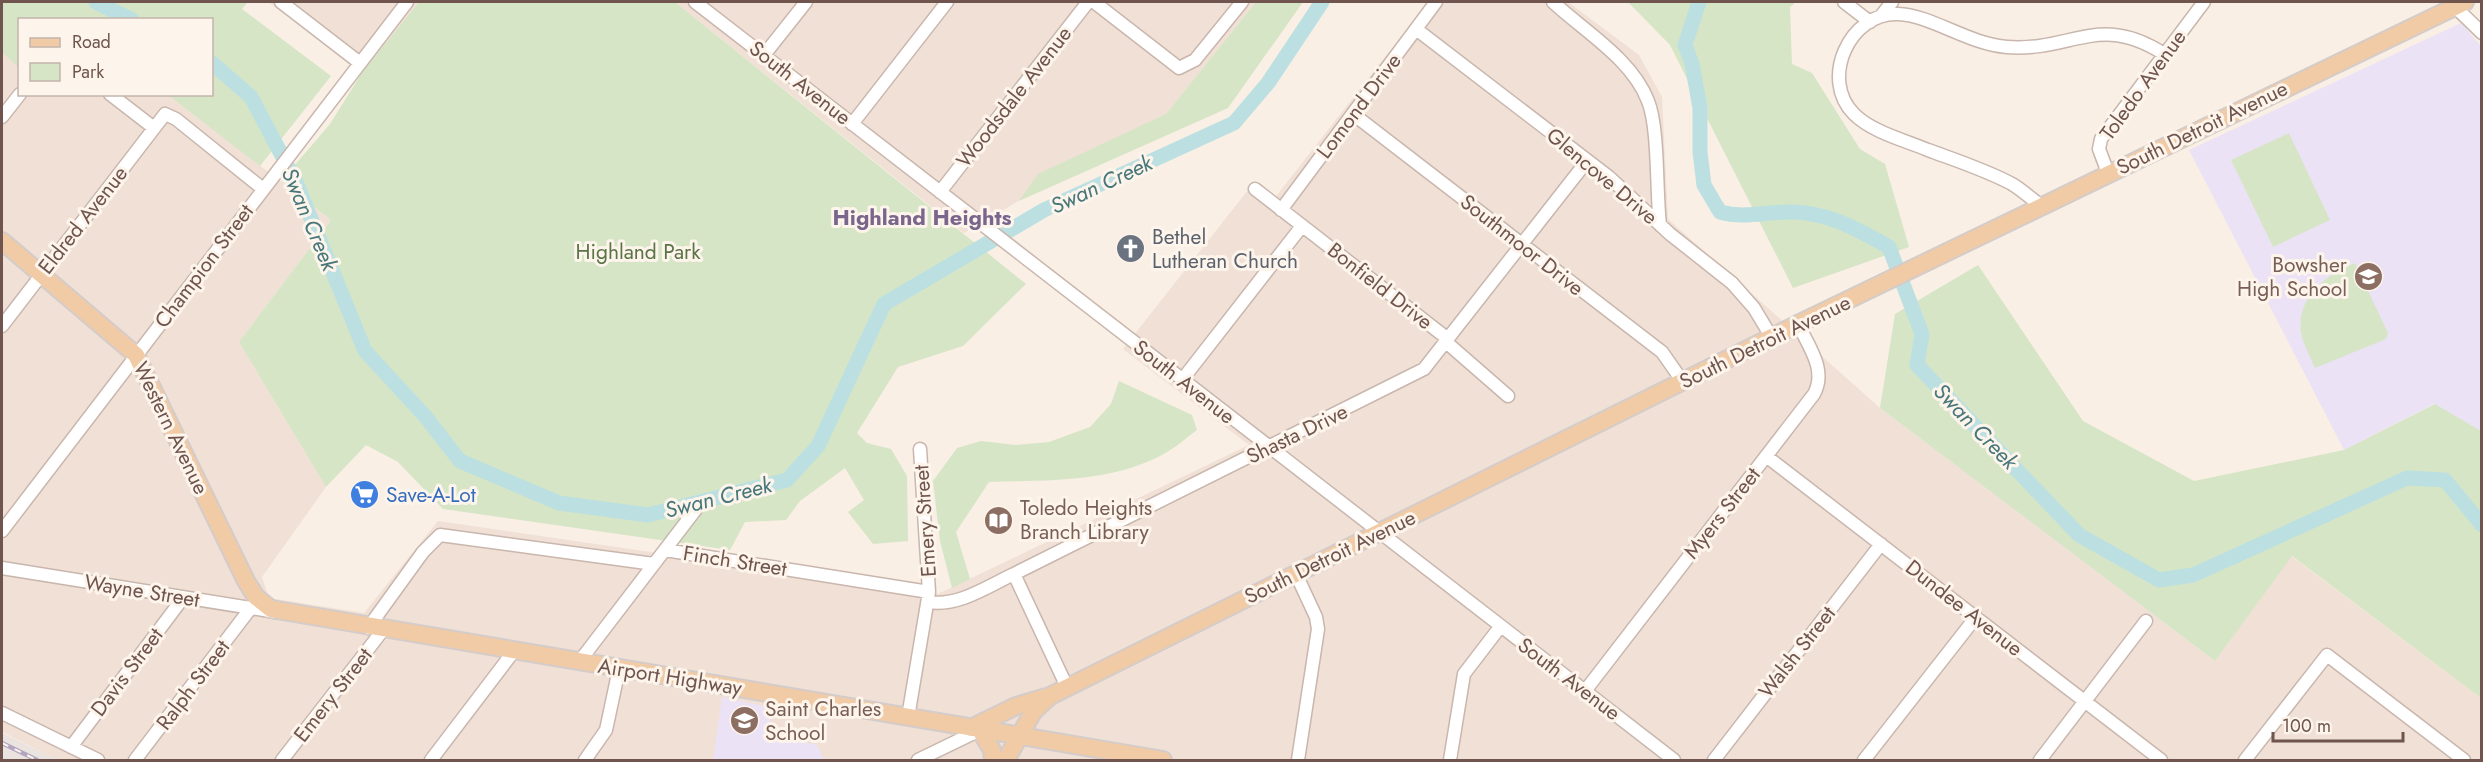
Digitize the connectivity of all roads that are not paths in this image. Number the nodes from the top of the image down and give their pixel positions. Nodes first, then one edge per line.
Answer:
1 (281, 2) edge
2 (407, 2) edge
3 (695, 2) edge
4 (806, 2) edge
5 (947, 2) edge
6 (1088, 2) edge
7 (1094, 2) edge
8 (1242, 2) edge
9 (1436, 2) edge
10 (1553, 2) edge
11 (1844, 2) edge
12 (1892, 2) edge
13 (2204, 2) edge
14 (2456, 3) edge
15 (1875, 19) junction
16 (2481, 20) edge
17 (1416, 29) junction
18 (2481, 33) edge
19 (2164, 54) junction
20 (764, 55) junction
21 (360, 63) junction
22 (18, 96) edge
23 (113, 96) edge
24 (1353, 114) junction
25 (2, 117) edge
26 (852, 124) junction
27 (153, 128) junction
28 (1587, 161) junction
29 (2108, 173) junction
30 (263, 189) junction
31 (1255, 189) dead end
32 (940, 192) junction
33 (2041, 206) junction
34 (1281, 210) junction
35 (1660, 225) junction
36 (1302, 226) junction
37 (2, 242) edge
38 (1521, 245) junction
39 (41, 274) junction
40 (1798, 324) junction
41 (2, 326) edge
42 (1772, 338) junction
43 (1447, 341) junction
44 (136, 355) junction
45 (1182, 380) junction
46 (1683, 382) junction
47 (1508, 396) dead end
48 (1269, 448) junction
49 (920, 449) dead end
50 (1766, 456) junction
51 (700, 504) dead end
52 (2, 531) edge
53 (1379, 533) junction
54 (440, 535) joint
55 (1881, 544) junction
56 (665, 550) junction
57 (654, 564) junction
58 (2, 568) edge
59 (1014, 574) junction
60 (1296, 574) junction
61 (929, 597) junction
62 (183, 598) junction
63 (250, 609) junction
64 (282, 613) junction
65 (1976, 617) junction
66 (2146, 621) dead end
67 (1500, 627) junction
68 (375, 629) junction
69 (514, 651) junction
70 (579, 662) junction
71 (619, 669) junction
72 (1068, 687) junction
73 (1585, 691) junction
74 (1050, 696) junction
75 (2085, 702) junction
76 (2, 713) edge
77 (908, 717) junction
78 (976, 729) junction
79 (1021, 736) junction
80 (70, 747) junction
81 (2457, 758) edge
82 (1145, 759) edge
83 (98, 760) edge
84 (135, 760) edge
85 (282, 760) edge
86 (431, 760) edge
87 (585, 760) edge
88 (918, 760) edge
89 (993, 760) edge
90 (1006, 760) edge
91 (1163, 760) edge
92 (1298, 760) edge
93 (1450, 760) edge
94 (1674, 760) edge
95 (1714, 760) edge
96 (1864, 760) edge
97 (2040, 760) edge
98 (2161, 760) edge
99 (2244, 760) edge

1 - 21 street
2 - 21 street, Champion Street
3 - 20 street, South Avenue
4 - 20 street
5 - 26 street
6 - 32 street, Woodsdale Avenue
7 - 8 street
9 - 17 street, Lomond Drive
10 - 35 street
11 - 15 street
12 - 15 street
13 - 19 street, Toledo Avenue
14 - 16 street
14 - 18 street
14 - 29 main road, South Detroit Avenue
15 - 19 street
15 - 33 street
17 - 24 street, Lomond Drive
17 - 28 street, Glencove Drive
19 - 29 street, Toledo Avenue
20 - 26 street, South Avenue
21 - 30 street, Champion Street
22 - 25 street
23 - 27 street
24 - 34 street, Lomond Drive
24 - 38 street, Southmoor Drive
26 - 32 street, South Avenue
27 - 30 street, Eldred Avenue
27 - 39 street, Eldred Avenue
28 - 35 street, Glencove Drive
28 - 38 street, Shasta Drive
29 - 33 main road, South Detroit Avenue
30 - 44 street, Champion Street
31 - 34 street, Bonfield Drive
32 - 45 street, South Avenue
33 - 40 main road, South Detroit Avenue
34 - 36 street, Bonfield Drive
35 - 42 street, Glencove Drive
36 - 43 street, Bonfield Drive
36 - 45 street
37 - 39 main road, Western Avenue
38 - 43 street, Shasta Drive
38 - 46 street, Southmoor Drive
39 - 41 street, Eldred Avenue
39 - 44 main road, Western Avenue
40 - 42 main road, South Detroit Avenue
40 - 50 street, Myers Street
42 - 46 main road, South Detroit Avenue
43 - 47 street, Bonfield Drive
43 - 48 street, Shasta Drive
44 - 52 street, Champion Street
44 - 64 main road, Western Avenue
45 - 48 street, South Avenue
46 - 53 main road, South Detroit Avenue
48 - 53 street, South Avenue
48 - 59 street, Shasta Drive
49 - 61 street, Emery Street
50 - 55 street, Dundee Avenue
50 - 73 street, Myers Street
51 - 56 street
53 - 60 main road, South Detroit Avenue
53 - 67 street, South Avenue
54 - 57 street, Finch Street
54 - 68 street, Emery Street
55 - 65 street, Dundee Avenue
55 - 95 street, Walsh Street
56 - 57 street, Finch Street
56 - 61 street, Finch Street
57 - 70 street
58 - 62 street, Wayne Street
59 - 61 street, Shasta Drive
59 - 72 street
60 - 72 main road, South Detroit Avenue
60 - 92 street
61 - 77 street
62 - 63 street, Wayne Street
62 - 80 street, Davis Street
63 - 64 street, Wayne Street
63 - 84 street, Ralph Street
64 - 68 main road, Airport Highway
65 - 75 street, Dundee Avenue
65 - 96 street
66 - 75 street
67 - 73 street, South Avenue
67 - 93 street
68 - 69 main road, Airport Highway
68 - 85 street, Emery Street
69 - 70 main road, Airport Highway
69 - 86 street
70 - 71 main road, Airport Highway
71 - 77 main road, Airport Highway
71 - 87 street
72 - 74 main road, South Detroit Avenue
73 - 94 street, South Avenue
74 - 78 main road
74 - 79 main road
75 - 97 street
75 - 98 street, Dundee Avenue
76 - 80 street
77 - 78 main road, Airport Highway
78 - 79 main road, Airport Highway
78 - 88 street
78 - 89 main road
79 - 82 main road, Airport Highway
79 - 90 main road
80 - 83 street
81 - 99 street
82 - 91 main road, Airport Highway

